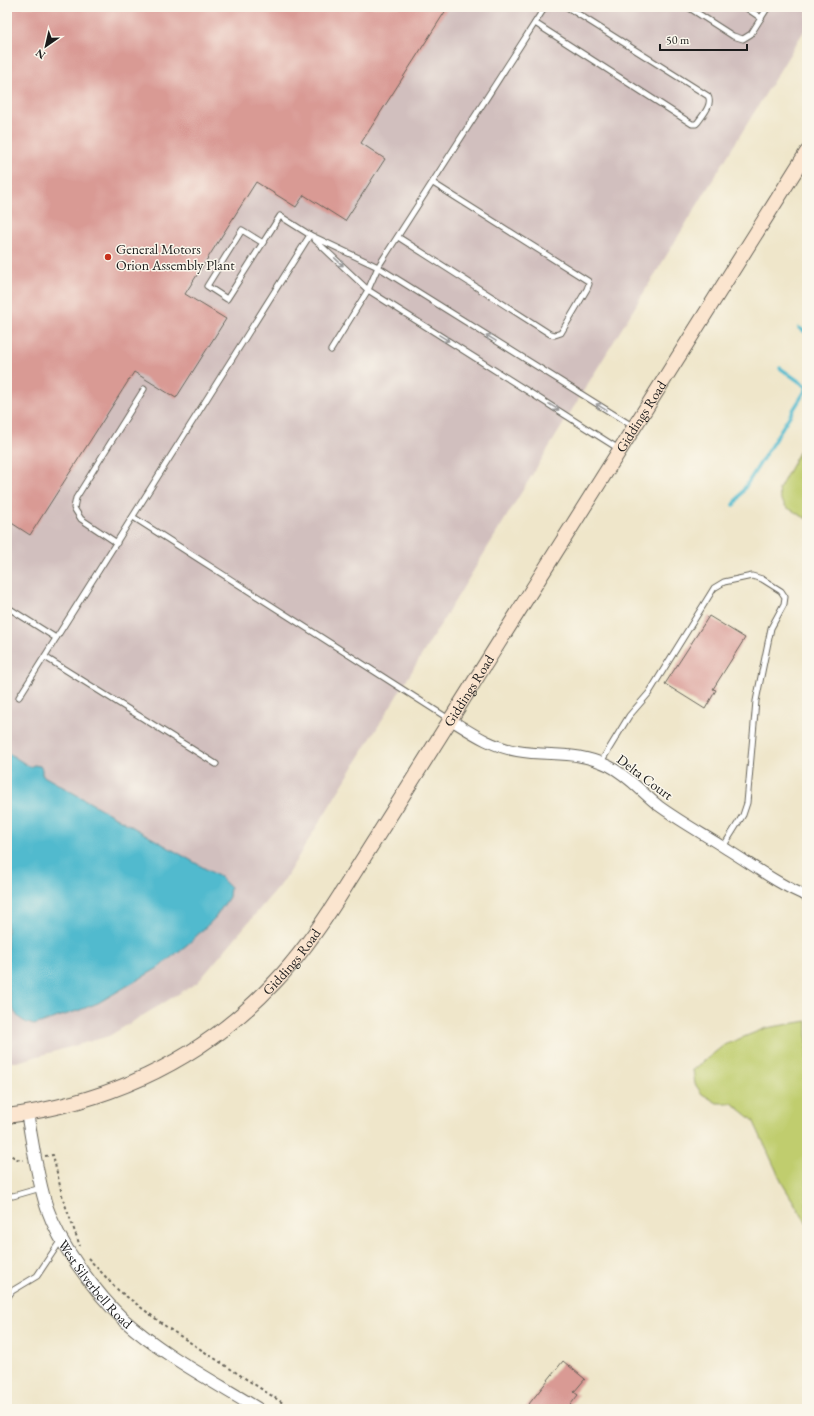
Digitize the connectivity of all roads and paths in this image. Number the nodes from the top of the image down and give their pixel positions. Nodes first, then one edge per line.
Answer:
1 (545, 7) edge
2 (567, 7) edge
3 (688, 7) edge
4 (745, 7) edge
5 (768, 7) edge
6 (761, 18) junction
7 (535, 23) junction
8 (807, 152) edge
9 (433, 183) junction
10 (310, 235) junction
11 (398, 237) junction
12 (263, 243) junction
13 (378, 268) junction
14 (368, 290) junction
15 (331, 350) dead end
16 (144, 389) dead end
17 (635, 427) junction
18 (620, 450) junction
19 (133, 517) junction
20 (116, 543) junction
21 (7, 607) edge
22 (56, 638) junction
23 (44, 657) junction
24 (19, 697) dead end
25 (451, 720) junction
26 (600, 762) junction
27 (216, 764) dead end
28 (723, 846) junction
29 (807, 896) edge
30 (27, 1113) junction
31 (7, 1116) edge
32 (7, 1152) edge
33 (35, 1158) junction
34 (41, 1188) junction
35 (7, 1195) edge
36 (62, 1240) junction
37 (81, 1247) dead end
38 (88, 1258) dead end
39 (7, 1298) edge
40 (258, 1409) edge
41 (292, 1409) edge

1 - 7 lane
2 - 7 lane
3 - 6 lane
4 - 6 lane
5 - 6 lane
7 - 9 lane
8 - 17 main road, Giddings Road
9 - 11 lane
9 - 11 lane
10 - 12 lane
10 - 13 lane
10 -> 14 lane
10 - 19 lane
11 - 13 lane
12 - 12 lane
13 - 14 lane
17 -> 13 lane
14 - 15 lane
14 -> 18 lane
16 - 20 lane
17 - 18 main road, Giddings Road
18 - 25 main road, Giddings Road
19 - 20 lane
19 - 25 lane
20 - 22 lane
21 - 22 lane
22 - 23 lane
23 - 24 lane
23 - 27 lane
25 - 26 street, Delta Court
25 - 30 main road, Giddings Road
26 - 28 street, Delta Court
26 - 28 lane
28 - 29 street, Delta Court
30 - 31 main road
30 - 33 street, West Silverbell Road
32 - 33 path
33 - 34 street, West Silverbell Road
33 - 37 path
34 - 35 lane
34 - 36 street, West Silverbell Road
36 - 39 lane
36 - 40 street, West Silverbell Road
38 - 41 path

